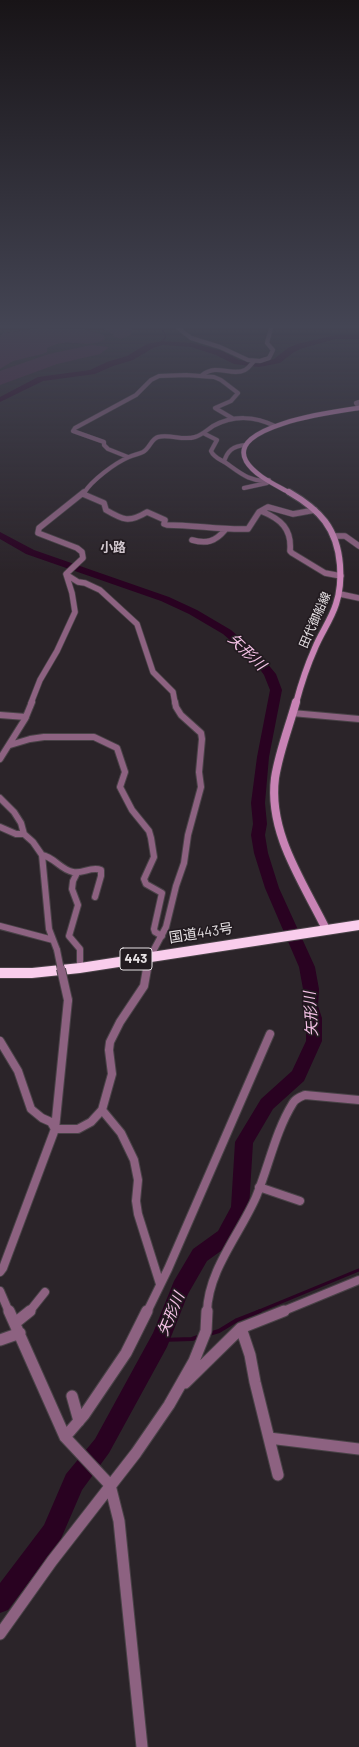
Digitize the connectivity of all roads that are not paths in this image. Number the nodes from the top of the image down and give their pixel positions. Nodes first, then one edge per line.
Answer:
1 (109, 410) edge
2 (218, 410) edge
3 (348, 410) edge
4 (232, 418) junction
5 (275, 426) junction
6 (205, 434) junction
7 (245, 446) junction
8 (128, 457) junction
9 (224, 462) junction
10 (271, 481) junction
11 (244, 488) dead end
12 (83, 494) junction
13 (315, 510) junction
14 (261, 511) junction
15 (225, 530) junction
16 (335, 536) junction
17 (192, 540) dead end
18 (359, 546) edge
19 (67, 573) junction
20 (341, 576) junction
21 (340, 594) junction
22 (359, 598) edge
23 (292, 713) junction
24 (0, 716) edge
25 (26, 717) junction
26 (359, 719) edge
27 (10, 745) junction
28 (0, 759) edge
29 (0, 798) edge
30 (0, 827) edge
31 (24, 834) junction
32 (42, 855) junction
33 (77, 873) junction
34 (95, 897) dead end
35 (359, 925) edge
36 (0, 926) edge
37 (326, 929) junction
38 (162, 936) junction
39 (53, 940) junction
40 (150, 957) junction
41 (80, 968) junction
42 (0, 973) edge
43 (270, 1034) dead end
44 (0, 1040) edge
45 (359, 1100) edge
46 (102, 1110) junction
47 (55, 1129) junction
48 (259, 1188) junction
49 (300, 1201) dead end
50 (0, 1272) edge
51 (359, 1280) edge
52 (160, 1284) junction
53 (0, 1291) edge
54 (45, 1292) dead end
55 (15, 1324) junction
56 (241, 1328) junction
57 (20, 1333) junction
58 (0, 1340) edge
59 (177, 1390) junction
60 (72, 1396) dead end
61 (79, 1421) junction
62 (269, 1438) junction
63 (68, 1440) junction
64 (359, 1449) edge
65 (278, 1476) dead end
66 (108, 1482) junction
67 (0, 1634) edge
68 (142, 1747) edge

1 - 8 street
2 - 4 street
3 - 5 main road
4 - 5 street
4 - 6 street
5 - 7 main road
6 - 8 street
6 - 9 street
7 - 9 street
7 - 10 main road, 田代御船線
8 - 12 street
9 - 10 street
10 - 11 street
10 - 13 main road, 田代御船線
12 - 15 street
12 - 19 street
13 - 14 street
13 - 16 main road, 田代御船線
14 - 15 street
14 - 20 street
15 - 17 street
16 - 18 street
16 - 20 main road, 田代御船線
19 - 25 street
19 - 38 street
20 - 21 main road, 田代御船線
21 - 22 street
21 - 23 main road, 田代御船線
23 - 26 street
23 - 37 main road, 田代御船線
24 - 25 street
25 - 27 street
27 - 28 street
27 - 38 street
29 - 31 street
30 - 31 street
31 - 32 street
32 - 33 street
32 - 39 street
33 - 34 street
33 - 41 street
35 - 37 highway, 国道443号 / 443
36 - 39 street
37 - 40 highway, 国道443号 / 443
38 - 40 street
39 - 47 street, bridge
40 - 41 highway, 国道443号 / 443
40 - 46 street
41 - 42 highway, 国道443号 / 443
43 - 52 street
44 - 47 street
45 - 48 street
46 - 47 street
46 - 52 street
47 - 50 street
48 - 49 street
48 - 59 street
51 - 56 street
52 - 61 street
53 - 55 street
54 - 55 street
55 - 57 street
56 - 59 street
56 - 62 street
57 - 58 street
57 - 63 street
59 - 66 street
60 - 61 street
61 - 63 street
62 - 64 street
62 - 65 street
63 - 66 street
66 - 67 street
66 - 68 street

